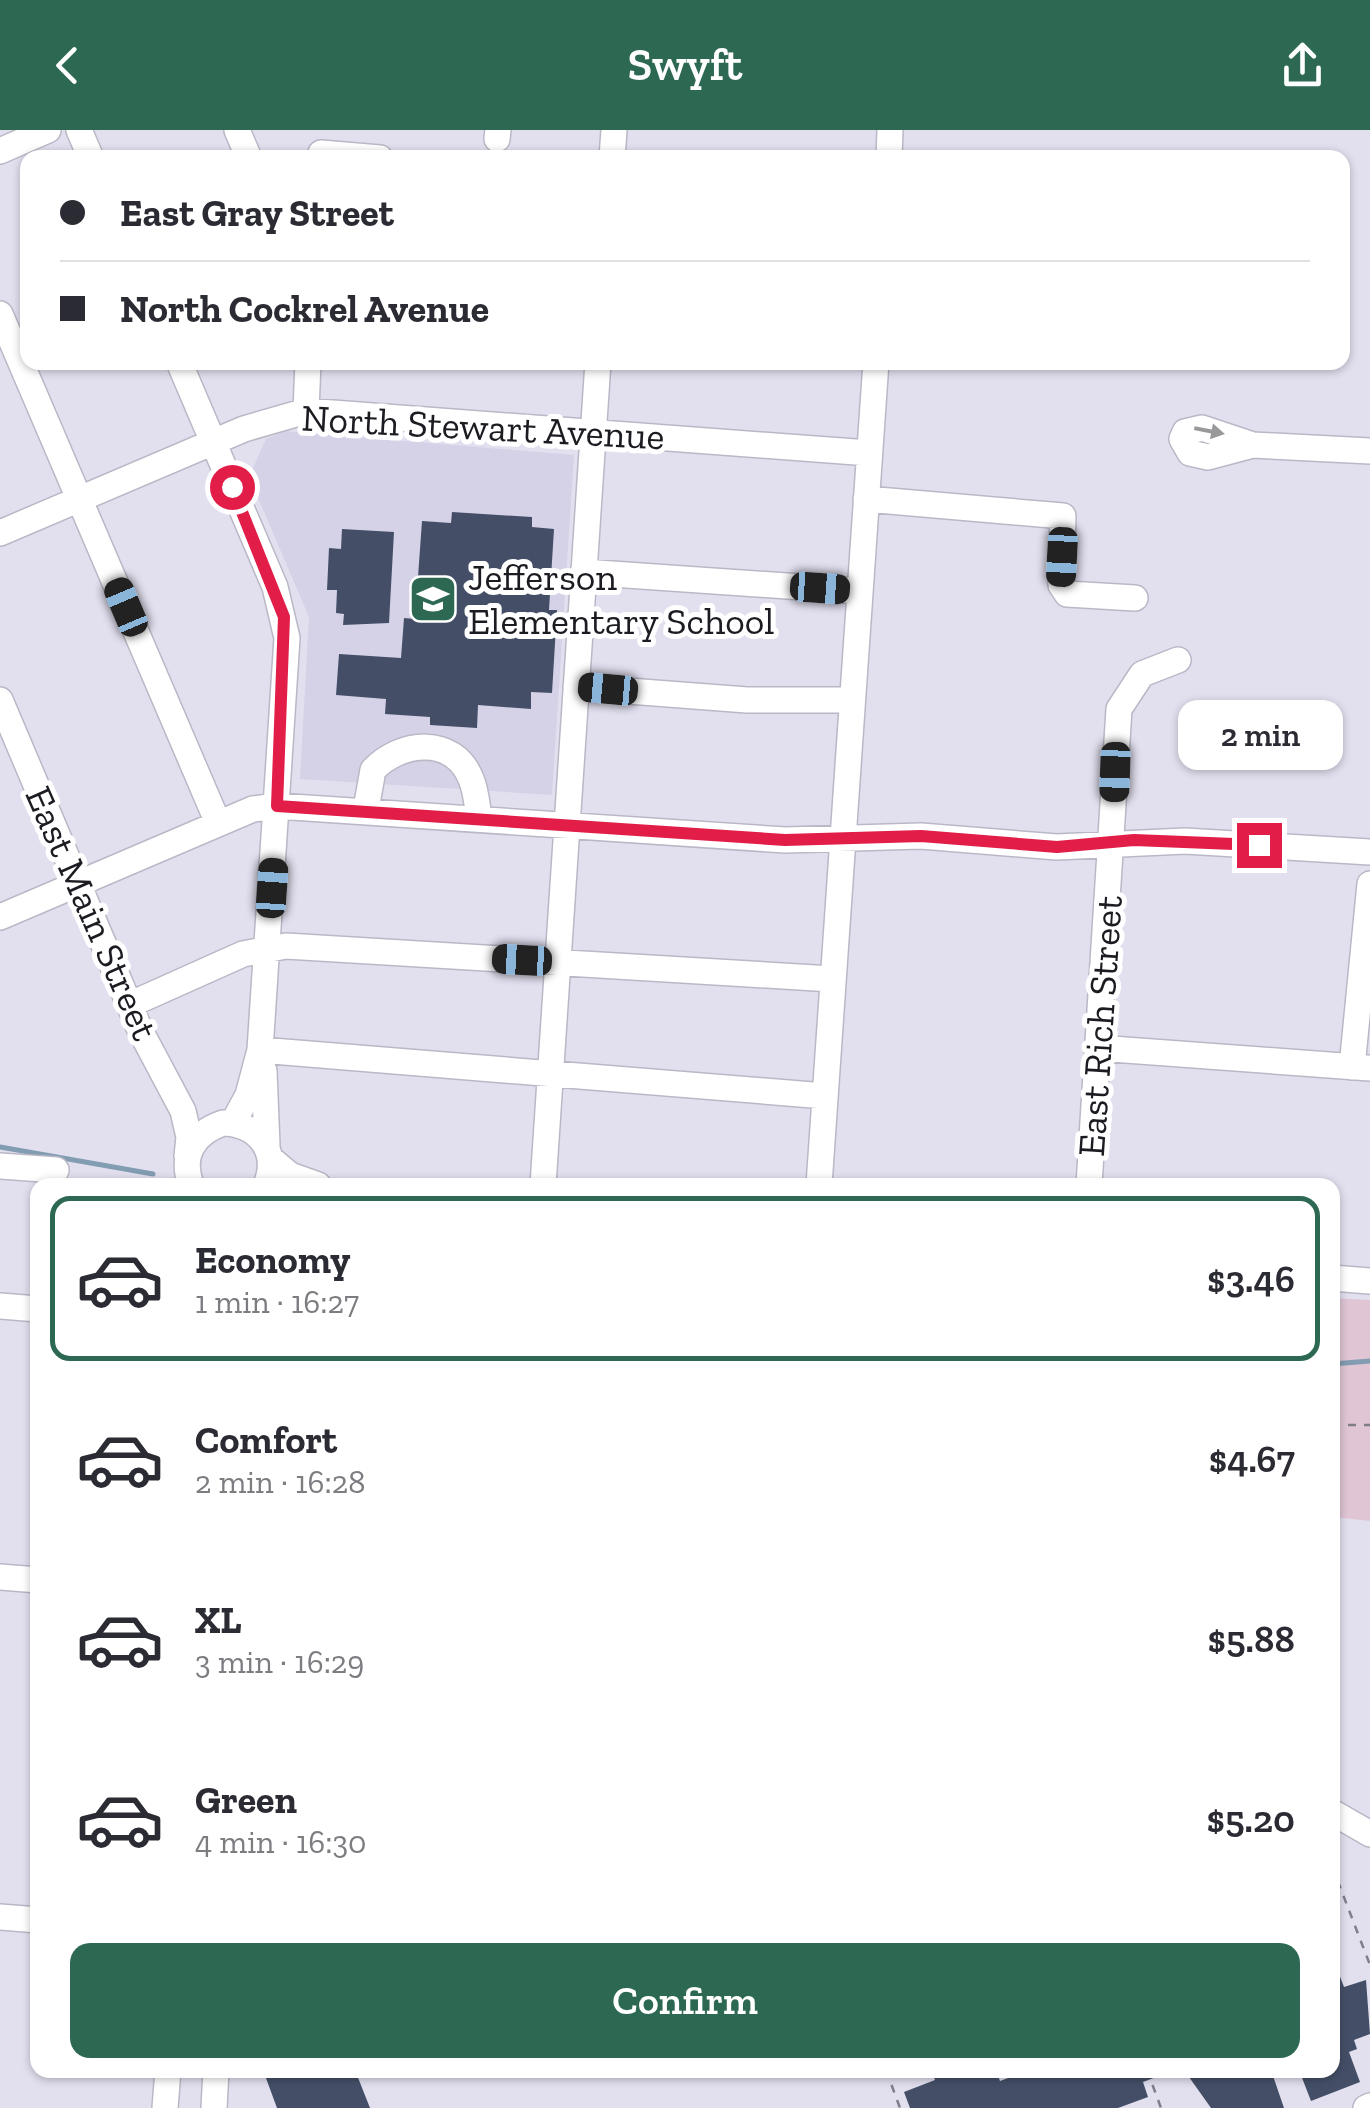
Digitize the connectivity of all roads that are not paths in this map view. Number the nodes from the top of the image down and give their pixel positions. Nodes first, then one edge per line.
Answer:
1 (48, 130) edge
2 (0, 151) edge
3 (0, 314) edge
4 (20, 360) edge
5 (24, 370) edge
6 (182, 370) edge
7 (308, 370) edge
8 (597, 370) edge
9 (875, 370) edge
10 (306, 411) junction
11 (593, 432) junction
12 (213, 442) junction
13 (1253, 445) dead end
14 (1370, 451) edge
15 (869, 452) junction
16 (80, 499) junction
17 (866, 499) junction
18 (0, 533) edge
19 (583, 572) junction
20 (859, 591) junction
21 (1135, 598) dead end
22 (1178, 660) dead end
23 (576, 686) junction
24 (851, 700) junction
25 (2, 708) edge
26 (277, 806) junction
27 (366, 809) junction
28 (480, 818) junction
29 (566, 823) junction
30 (218, 824) junction
31 (840, 838) junction
32 (1113, 842) junction
33 (1370, 852) edge
34 (78, 884) junction
35 (1370, 884) edge
36 (0, 917) edge
37 (267, 950) junction
38 (557, 962) junction
39 (832, 979) junction
40 (129, 1005) junction
41 (1098, 1048) junction
42 (260, 1050) junction
43 (1361, 1068) edge
44 (162, 1069) junction
45 (550, 1076) junction
46 (825, 1096) junction
47 (228, 1123) junction
48 (269, 1152) junction
49 (187, 1156) junction
50 (0, 1166) edge
51 (56, 1170) dead end
52 (191, 1178) edge
53 (267, 1178) edge
54 (296, 1178) edge
55 (543, 1178) edge
56 (820, 1178) edge
57 (1089, 1178) edge
58 (1340, 1279) edge
59 (1370, 1282) edge
60 (0, 1306) edge
61 (30, 1308) edge
62 (0, 1578) edge
63 (30, 1580) edge
64 (1340, 1818) edge
65 (1368, 1838) edge
66 (0, 1917) edge
67 (30, 1919) edge
68 (167, 2078) edge
69 (216, 2078) edge
70 (165, 2108) edge
71 (214, 2108) edge

1 - 2 street
3 - 4 street
5 - 16 street
6 - 12 street
7 - 10 street
8 - 11 street
9 - 15 street
10 - 11 street, North Stewart Avenue
10 - 12 street, North Stewart Avenue
11 - 15 street, North Stewart Avenue
11 - 19 street
12 - 16 street, North Stewart Avenue
12 - 26 street
13 - 14 street
15 - 17 street
16 - 18 street, North Stewart Avenue
16 - 30 street
17 - 20 street
17 - 21 street
19 - 20 street
19 - 23 street
20 - 24 street
22 - 32 street, East Rich Street
23 - 24 street
23 - 29 street
24 - 31 street
25 - 34 street, East Main Street
26 - 27 street
26 - 30 street
26 - 37 street
27 - 28 street
27 - 28 street
28 - 29 street
29 - 31 street
29 - 38 street
30 - 34 street
31 - 32 street
31 - 39 street
32 - 33 street
32 - 41 street, East Rich Street
34 - 36 street
34 - 40 street, East Main Street
35 - 43 street
37 - 38 street
37 - 40 street
37 - 42 street
38 - 39 street
38 - 45 street
39 - 46 street
40 - 44 street, East Main Street
41 - 43 street
41 - 57 street, East Rich Street
42 - 45 street
42 - 47 street
42 - 48 street
44 - 47 street, East Main Street
44 - 49 street, East Main Street
45 - 46 street
45 - 55 street
46 - 56 street
47 - 48 street, East Main Street
47 - 49 street
48 - 53 street
48 - 54 street, East Main Street
49 - 52 street, East Main Street
50 - 51 street
58 - 59 street
60 - 61 street
62 - 63 street
64 - 65 street
66 - 67 street
68 - 70 street
69 - 71 street

